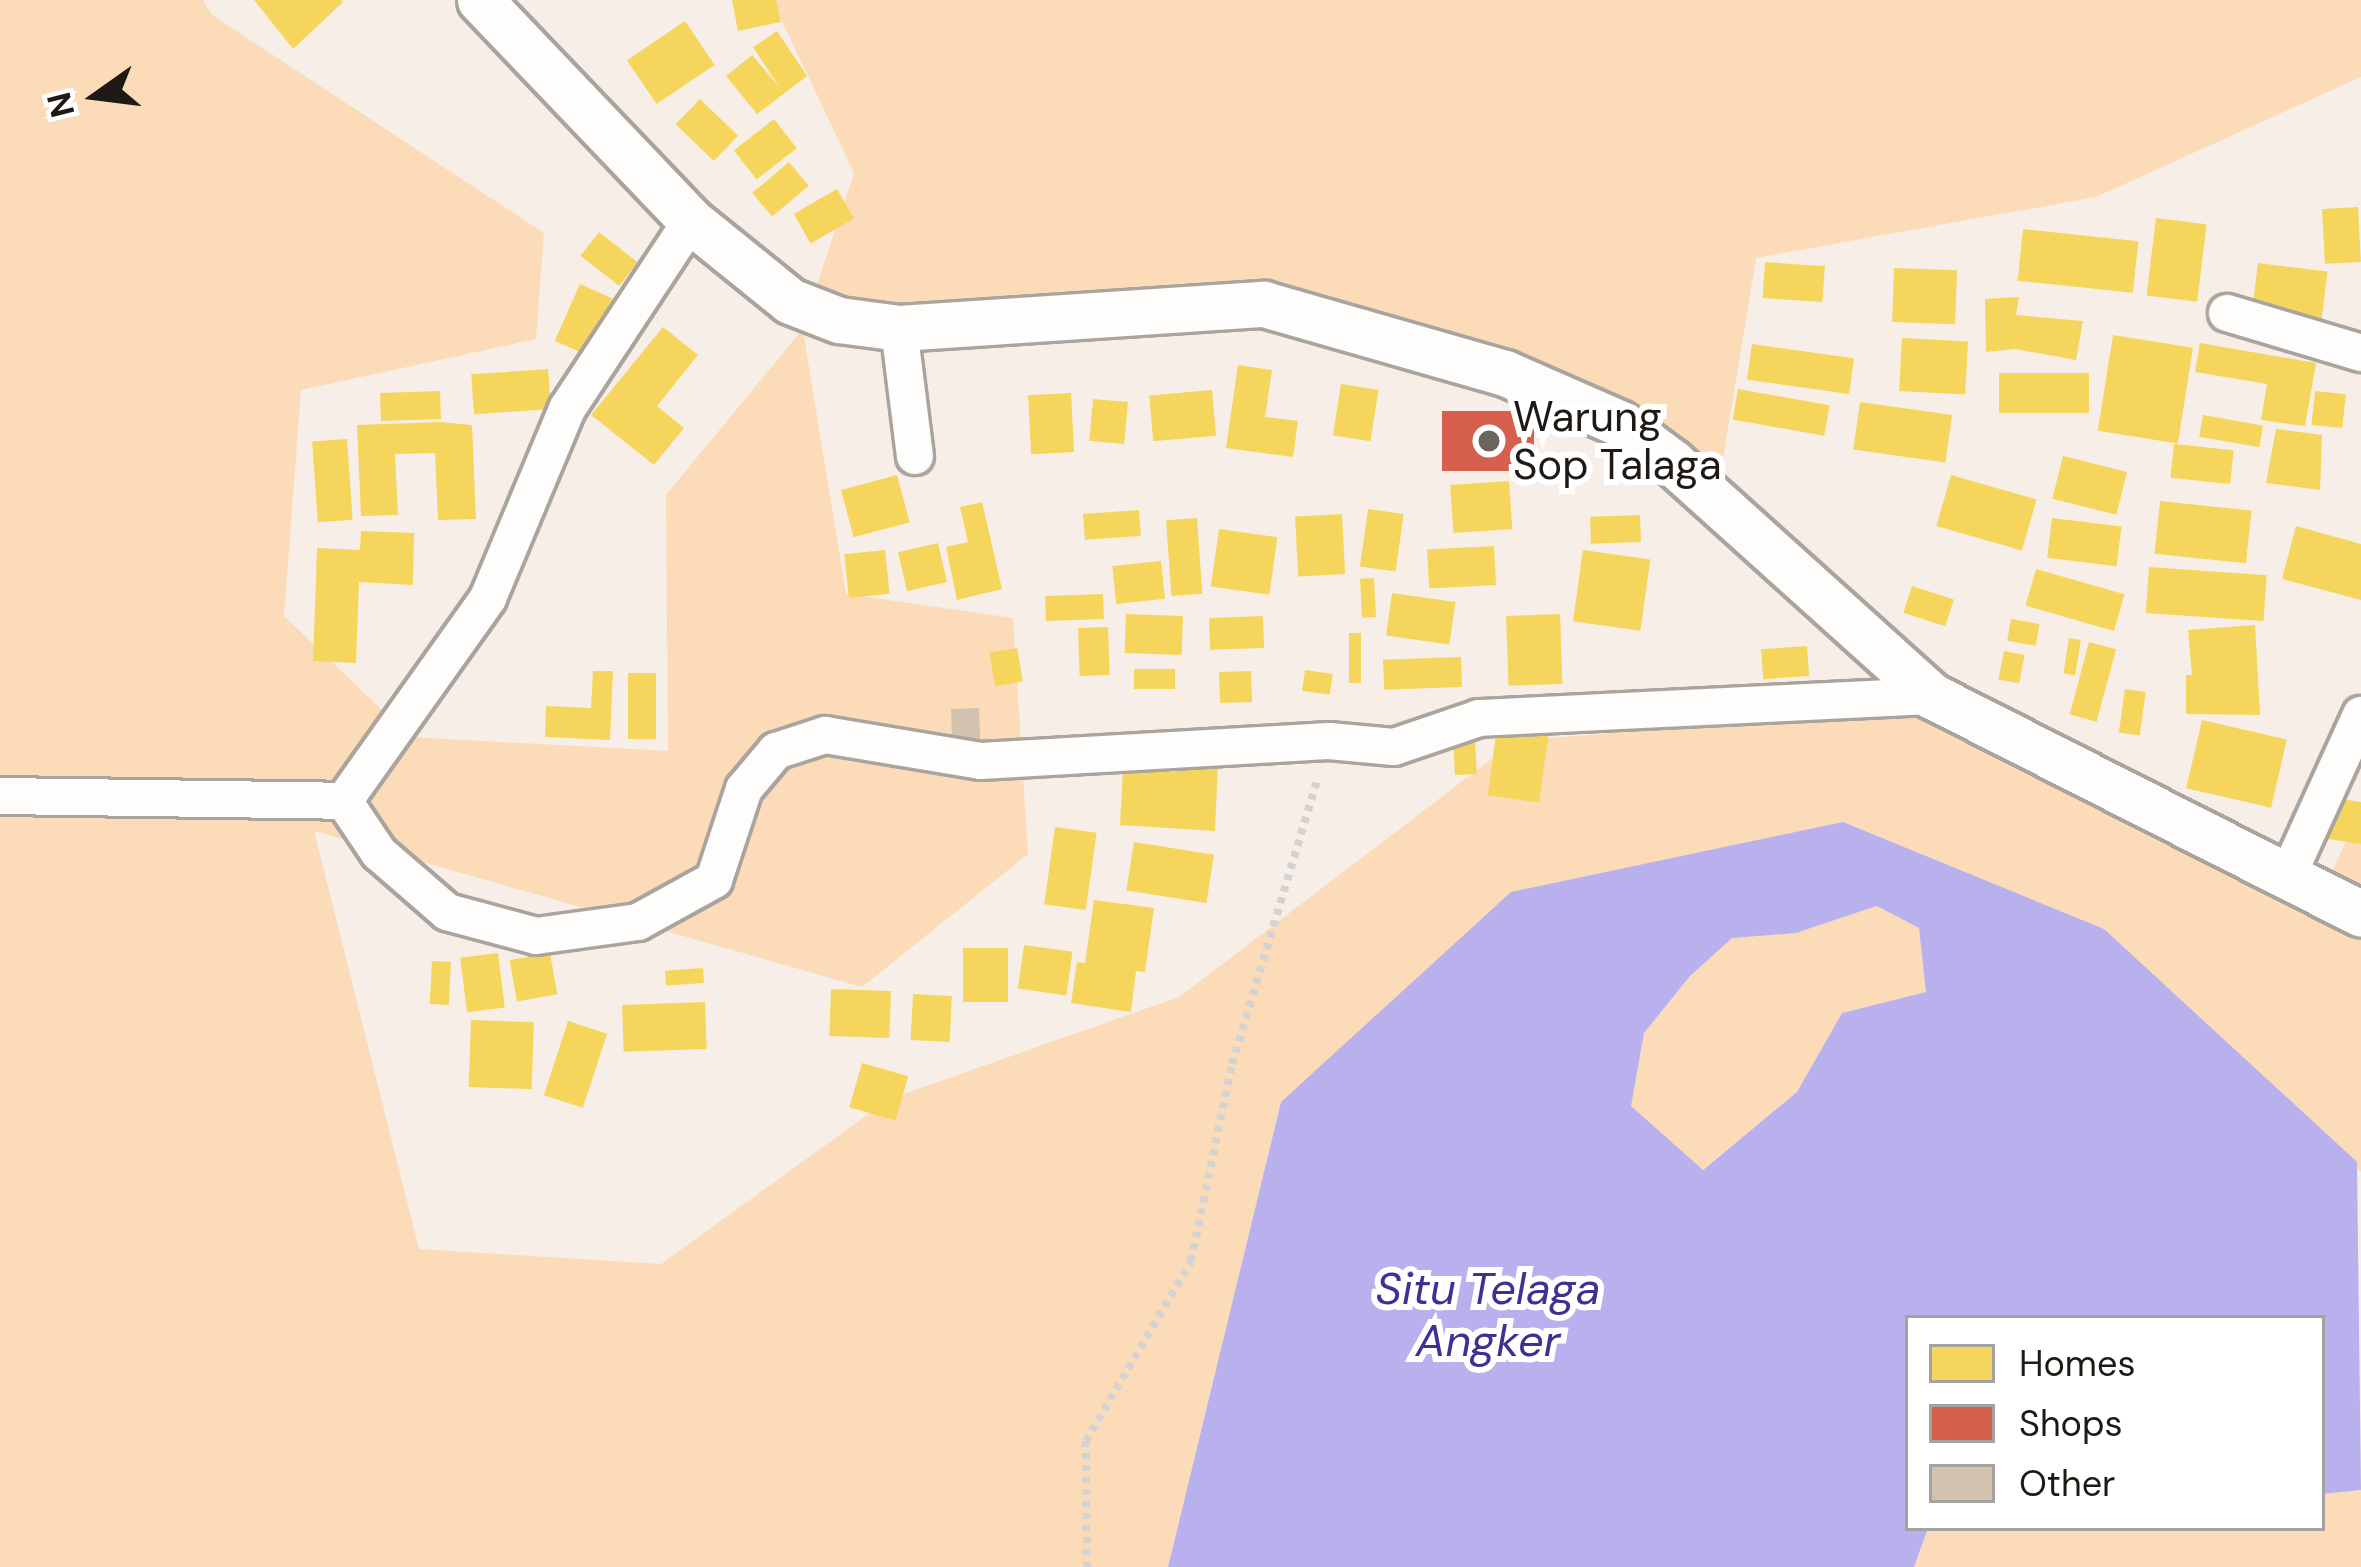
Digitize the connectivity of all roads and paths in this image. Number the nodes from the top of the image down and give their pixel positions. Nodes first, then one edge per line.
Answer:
1 (480, 0) edge
2 (691, 221) junction
3 (2227, 314) dead end
4 (898, 328) junction
5 (2361, 353) edge
6 (915, 456) dead end
7 (1932, 697) junction
8 (2361, 715) edge
9 (1329, 741) junction
10 (0, 796) edge
11 (344, 802) junction
12 (2288, 875) junction
13 (2361, 914) edge
14 (1088, 1567) edge

1 - 2 street
2 - 4 street
2 - 11 street
3 - 5 street
4 - 6 street
4 - 7 street
7 - 9 street
7 - 12 street
8 - 12 street
9 - 11 street
9 - 14 path
10 - 11 street
12 - 13 street

